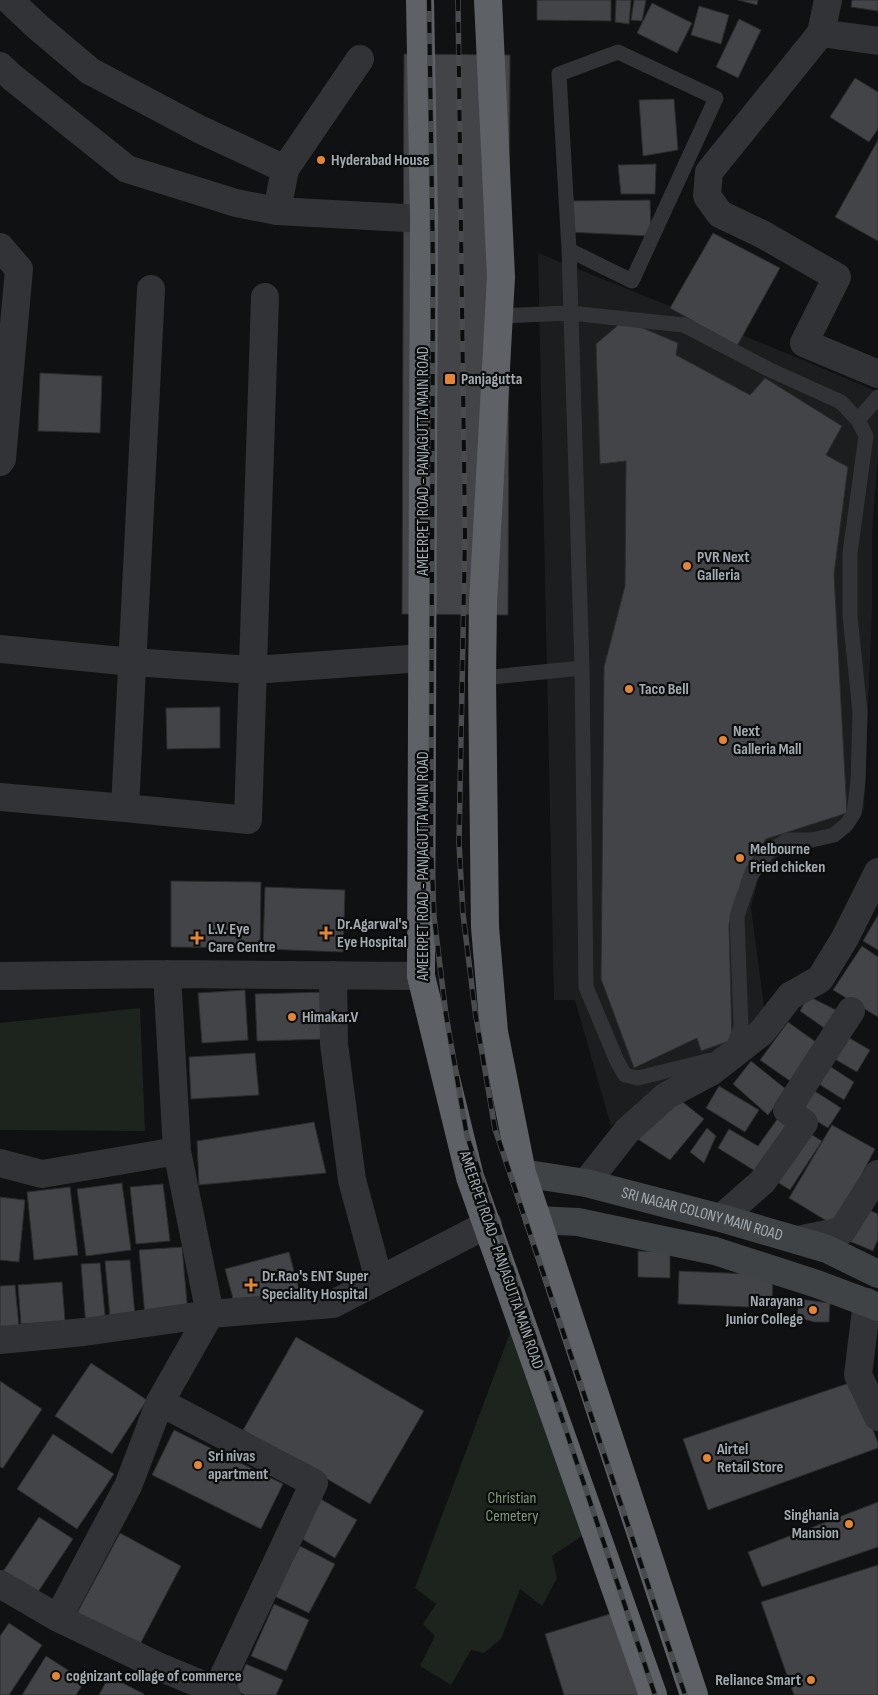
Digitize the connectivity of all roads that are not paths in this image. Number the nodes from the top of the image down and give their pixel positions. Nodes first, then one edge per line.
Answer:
1 (10, 0) edge
2 (420, 0) edge
3 (488, 0) edge
4 (828, 0) edge
5 (820, 33) junction
6 (878, 41) edge
7 (360, 58) dead end
8 (0, 66) edge
9 (285, 169) junction
10 (277, 211) junction
11 (424, 220) junction
12 (0, 247) edge
13 (569, 250) junction
14 (151, 289) dead end
15 (265, 297) dead end
16 (570, 313) junction
17 (499, 316) junction
18 (878, 374) edge
19 (878, 397) edge
20 (858, 420) junction
21 (0, 462) edge
22 (0, 649) edge
23 (422, 658) junction
24 (132, 662) junction
25 (582, 668) junction
26 (253, 670) junction
27 (482, 678) junction
28 (0, 797) edge
29 (125, 808) junction
30 (878, 872) edge
31 (168, 974) junction
32 (333, 975) junction
33 (0, 976) edge
34 (421, 976) junction
35 (851, 1011) dead end
36 (176, 1150) junction
37 (0, 1163) edge
38 (522, 1173) junction
39 (878, 1174) edge
40 (586, 1183) junction
41 (721, 1218) junction
42 (537, 1220) junction
43 (488, 1224) junction
44 (797, 1240) junction
45 (878, 1274) edge
46 (379, 1280) junction
47 (872, 1305) edge
48 (210, 1314) junction
49 (0, 1340) edge
50 (160, 1402) junction
51 (878, 1417) edge
52 (0, 1584) edge
53 (58, 1618) junction
54 (222, 1693) edge
55 (653, 1695) edge
56 (694, 1695) edge

1 - 9 street
2 - 11 highway, AMEERPET ROAD - PANJAGUTTA MAIN ROAD
3 - 17 highway
4 - 5 street
5 - 6 street
5 - 18 street
7 - 9 street
8 - 10 street
9 - 10 street
10 - 11 street
11 - 23 highway, AMEERPET ROAD - PANJAGUTTA MAIN ROAD
12 - 21 street
13 - 13 lane
13 - 16 lane
14 - 24 street
15 - 26 street
16 - 17 lane
16 - 20 lane
16 - 25 lane
17 - 27 highway
19 - 20 lane
20 - 25 lane
22 - 24 street
23 - 26 street
23 - 34 highway, AMEERPET ROAD - PANJAGUTTA MAIN ROAD
24 - 26 street
24 - 29 street
25 - 27 lane
26 - 29 street
27 - 38 highway
28 - 29 street
30 - 40 street
31 - 32 street
31 - 33 street
31 - 36 street
32 - 34 street
32 - 46 street
34 - 43 highway, AMEERPET ROAD - PANJAGUTTA MAIN ROAD
35 - 41 street
36 - 37 street
36 - 48 street
38 - 40 main road, SRI NAGAR COLONY MAIN ROAD
38 - 42 highway
39 - 44 street
40 - 41 main road, SRI NAGAR COLONY MAIN ROAD
41 - 44 main road, SRI NAGAR COLONY MAIN ROAD
42 - 47 main road, SRI NAGAR COLONY MAIN ROAD
42 - 56 highway
43 - 46 street
43 - 55 highway, AMEERPET ROAD - PANJAGUTTA MAIN ROAD
44 - 45 main road, SRI NAGAR COLONY MAIN ROAD
46 - 48 street
47 - 51 street
48 - 49 street
48 - 50 street
50 - 53 street
50 - 54 street
52 - 53 street
53 - 54 street

